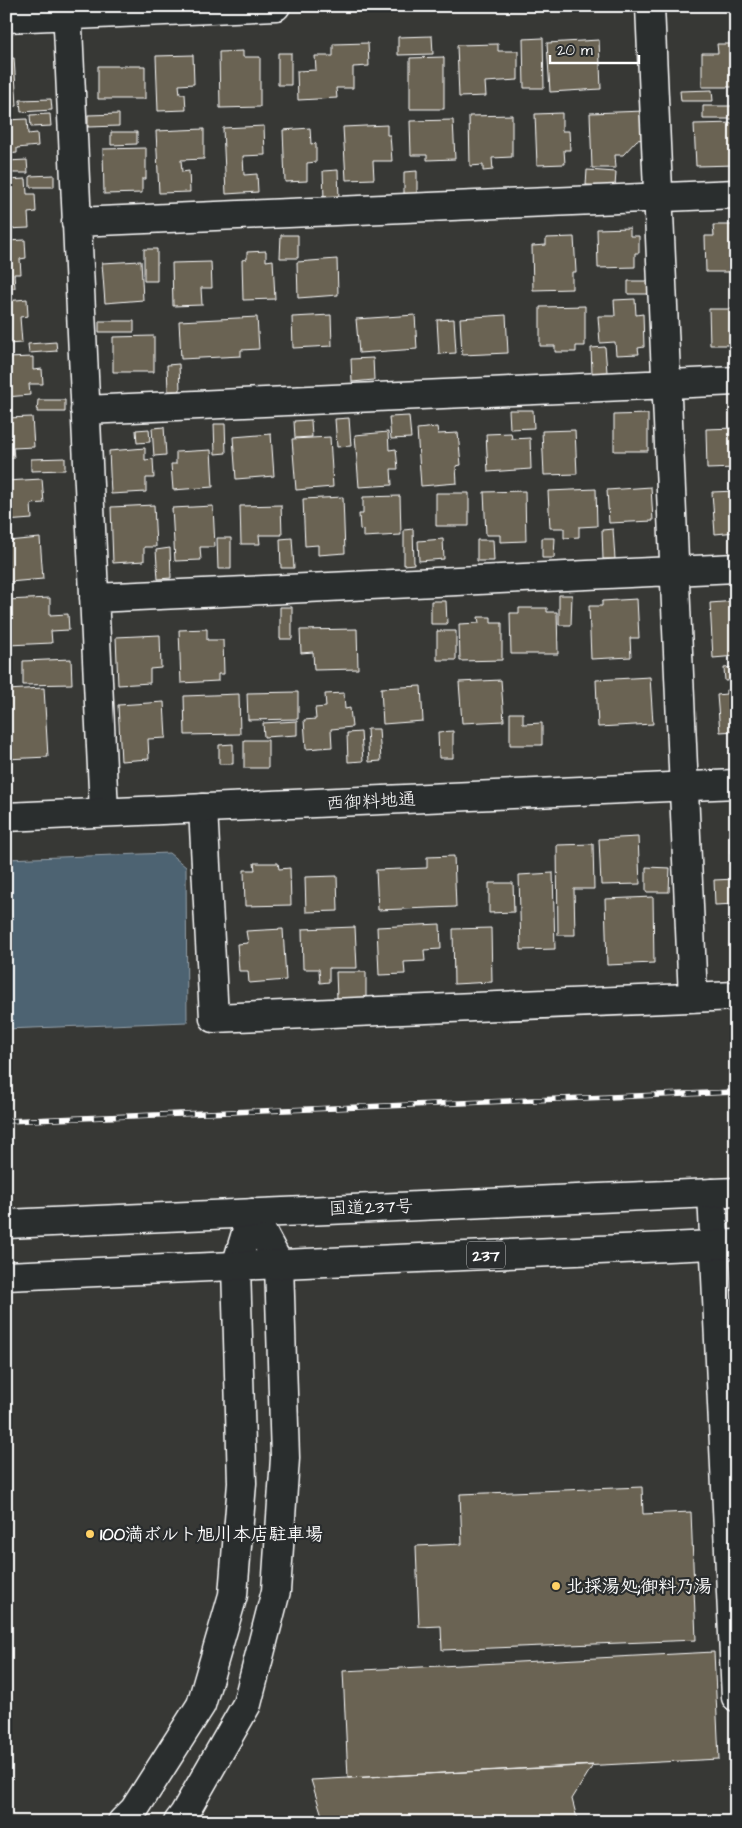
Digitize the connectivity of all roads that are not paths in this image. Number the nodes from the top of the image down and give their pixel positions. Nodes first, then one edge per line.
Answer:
1 (276, 6) edge
2 (650, 6) edge
3 (67, 11) edge
4 (6, 18) edge
5 (736, 194) edge
6 (658, 198) junction
7 (76, 222) junction
8 (736, 382) edge
9 (666, 384) junction
10 (85, 410) junction
11 (736, 568) edge
12 (674, 571) junction
13 (94, 598) junction
14 (736, 784) edge
15 (684, 787) junction
16 (203, 808) junction
17 (104, 812) junction
18 (6, 817) edge
19 (736, 996) edge
20 (693, 998) junction
21 (724, 1192) edge
22 (252, 1212) junction
23 (6, 1224) edge
24 (725, 1245) edge
25 (279, 1264) junction
26 (236, 1266) junction
27 (6, 1276) edge
28 (733, 1579) edge
29 (736, 1697) edge
30 (122, 1822) edge
31 (178, 1822) edge

1 - 3 main road
2 - 6 main road
3 - 4 main road
3 - 7 main road
5 - 6 main road
6 - 7 main road
6 - 9 main road
7 - 10 main road
8 - 9 main road
9 - 10 main road
9 - 12 main road
10 - 13 main road
11 - 12 main road
12 - 13 main road
12 - 15 main road
13 - 17 main road
14 - 15 main road, 西御料地通
15 - 16 main road, 西御料地通
15 - 20 main road
16 - 17 main road, 西御料地通
16 - 20 main road
17 - 18 main road, 西御料地通
19 - 20 main road
21 - 22 main road, 国道237号
21 - 24 main road
22 - 23 main road, 国道237号
22 - 25 main road
22 - 26 main road
24 - 25 main road, 237
24 - 28 main road
25 - 26 main road, 237
25 - 31 main road
26 - 27 main road, 237
26 - 30 main road
28 - 29 main road

